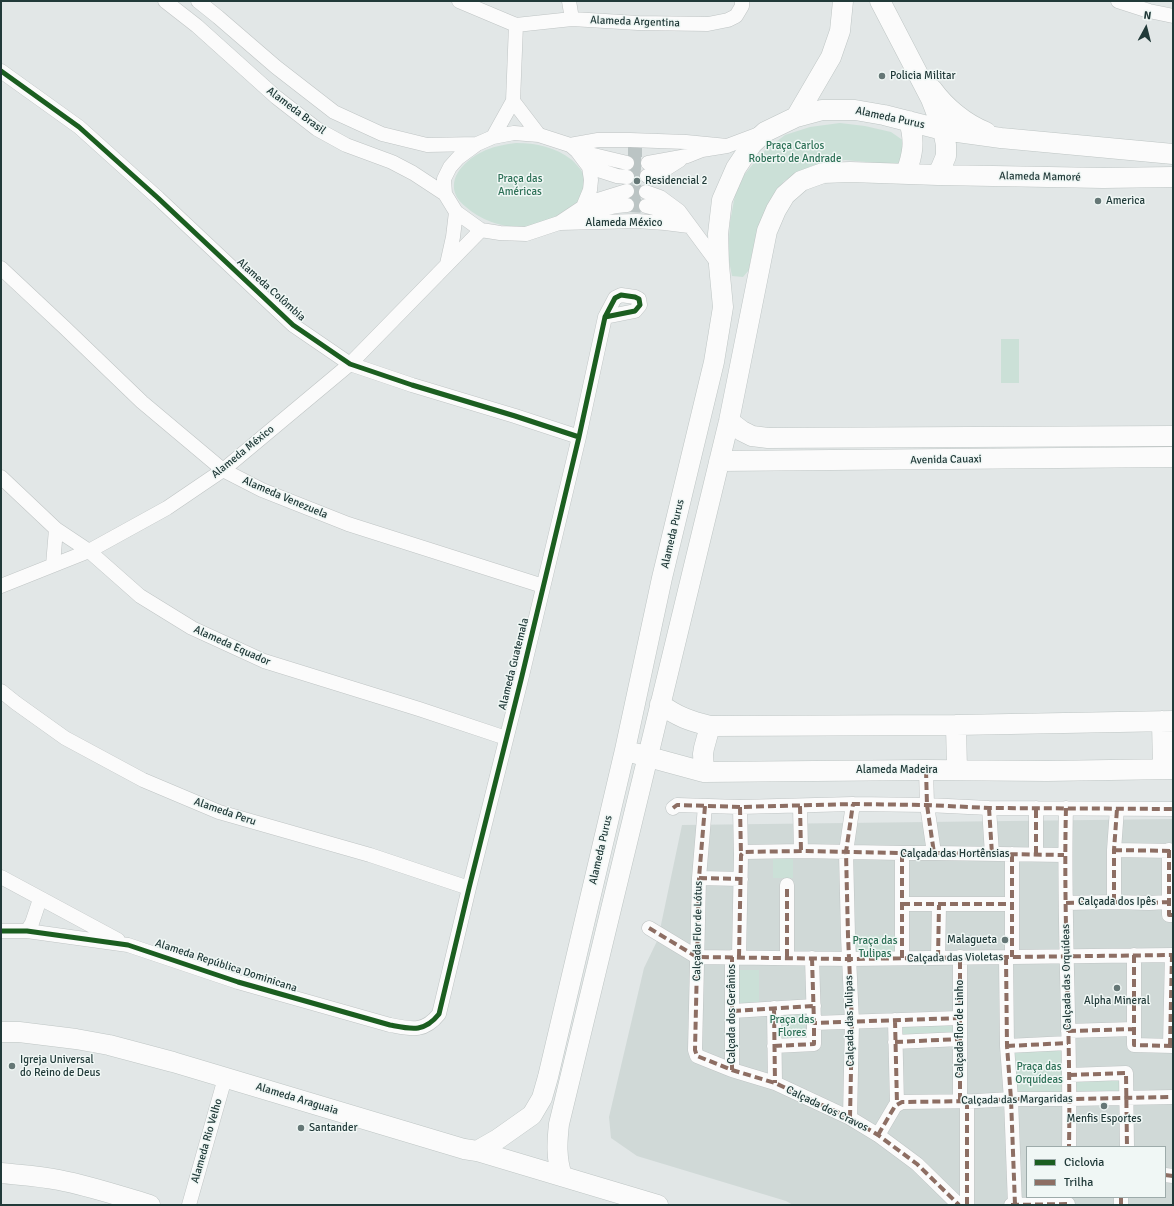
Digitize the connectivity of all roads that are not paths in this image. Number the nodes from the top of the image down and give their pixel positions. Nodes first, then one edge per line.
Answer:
1 (165, 1) edge
2 (198, 1) edge
3 (459, 1) edge
4 (568, 1) edge
5 (742, 1) edge
6 (843, 1) edge
7 (880, 1) edge
8 (1118, 1) edge
9 (1173, 16) edge
10 (572, 19) junction
11 (516, 25) junction
12 (915, 66) junction
13 (1, 71) edge
14 (513, 101) junction
15 (796, 117) junction
16 (909, 121) junction
17 (943, 130) junction
18 (766, 132) junction
19 (540, 135) junction
20 (493, 137) junction
21 (1001, 138) junction
22 (477, 144) junction
23 (727, 146) junction
24 (574, 148) junction
25 (702, 150) junction
26 (1173, 154) edge
27 (628, 156) tunnel mouth
28 (687, 156) junction
29 (648, 163) junction
30 (589, 167) junction
31 (661, 172) junction
32 (906, 174) junction
33 (938, 175) junction
34 (1173, 178) edge
35 (445, 194) junction
36 (660, 197) junction
37 (626, 205) tunnel mouth
38 (583, 207) junction
39 (456, 212) junction
40 (572, 215) junction
41 (685, 221) junction
42 (559, 223) junction
43 (481, 230) junction
44 (447, 264) junction
45 (719, 265) junction
46 (1, 268) edge
47 (756, 285) junction
48 (722, 292) junction
49 (606, 317) dead end
50 (350, 364) junction
51 (729, 421) junction
52 (1173, 436) edge
53 (578, 437) junction
54 (780, 438) junction
55 (944, 438) junction
56 (1173, 457) edge
57 (778, 460) junction
58 (942, 460) junction
59 (719, 461) junction
60 (223, 470) junction
61 (1, 476) edge
62 (56, 529) junction
63 (82, 550) junction
64 (53, 565) junction
65 (1, 586) edge
66 (543, 586) junction
67 (1, 691) edge
68 (660, 704) junction
69 (1167, 721) edge
70 (956, 725) junction
71 (710, 726) junction
72 (506, 738) junction
73 (625, 750) junction
74 (647, 757) junction
75 (1168, 769) edge
76 (926, 770) junction
77 (957, 770) junction
78 (704, 772) junction
79 (854, 804) junction
80 (927, 805) junction
81 (704, 806) junction
82 (800, 806) junction
83 (740, 807) junction
84 (674, 808) dead end
85 (989, 808) junction
86 (1036, 808) junction
87 (1066, 808) junction
88 (1117, 809) junction
89 (1173, 809) edge
90 (1114, 850) junction
91 (1171, 850) edge
92 (801, 851) junction
93 (846, 852) junction
94 (934, 853) junction
95 (902, 854) junction
96 (992, 854) junction
97 (1012, 854) junction
98 (1036, 854) junction
99 (1064, 854) junction
100 (741, 855) junction
101 (1, 877) edge
102 (699, 878) junction
103 (741, 879) junction
104 (788, 884) dead end
105 (469, 888) junction
106 (40, 899) junction
107 (1114, 902) junction
108 (1066, 903) junction
109 (902, 904) junction
110 (938, 904) junction
111 (1012, 904) junction
112 (1170, 910) edge
113 (649, 928) dead end
114 (1, 931) edge
115 (27, 931) junction
116 (128, 945) junction
117 (1134, 955) junction
118 (1173, 955) edge
119 (697, 956) junction
120 (1067, 956) junction
121 (736, 957) junction
122 (787, 957) junction
123 (1009, 957) junction
124 (812, 958) junction
125 (849, 958) junction
126 (902, 958) junction
127 (938, 958) junction
128 (960, 958) junction
129 (814, 1006) junction
130 (774, 1008) junction
131 (733, 1011) junction
132 (439, 1014) joint
133 (960, 1018) junction
134 (895, 1020) junction
135 (852, 1022) junction
136 (814, 1023) junction
137 (1134, 1029) junction
138 (1, 1032) edge
139 (1068, 1037) junction
140 (960, 1039) junction
141 (895, 1042) junction
142 (774, 1046) junction
143 (1007, 1046) junction
144 (1172, 1046) edge
145 (697, 1056) joint
146 (732, 1070) junction
147 (1069, 1075) junction
148 (225, 1078) junction
149 (775, 1083) junction
150 (1173, 1097) edge
151 (1126, 1098) junction
152 (1011, 1099) junction
153 (1070, 1099) junction
154 (963, 1101) junction
155 (897, 1104) junction
156 (532, 1115) junction
157 (850, 1118) junction
158 (559, 1124) junction
159 (878, 1135) junction
160 (1069, 1146) edge
161 (1127, 1146) edge
162 (477, 1151) junction
163 (1, 1173) edge
164 (562, 1176) junction
165 (1068, 1202) edge
166 (150, 1205) edge
167 (189, 1205) edge
168 (658, 1205) edge
169 (959, 1205) edge
170 (967, 1205) edge
171 (1011, 1205) edge
172 (1015, 1205) edge

1 - 35 street, Alameda Brasil
2 - 22 street, Alameda Brasil
3 - 11 street
4 - 10 street
5 - 10 street, Alameda Argentina
6 - 15 main road
7 - 12 main road
8 - 9 street
10 - 11 street, Alameda Argentina
11 - 14 street
12 - 17 main road
12 - 21 main road
13 - 50 street, Alameda Colômbia
14 - 19 street
14 - 20 street
15 - 16 main road, Alameda Purus
15 - 18 main road, Alameda Purus
16 - 17 main road, Alameda Purus
16 - 32 main road
17 - 21 main road, Alameda Purus
17 - 33 main road
18 - 23 street
18 - 45 main road, Alameda Purus
19 - 20 street
19 - 24 street
20 - 22 street
21 - 26 main road
22 - 35 street
23 - 24 street
23 - 25 street
24 - 27 street
24 - 30 street
25 - 28 street
25 - 29 street
28 - 29 street
28 - 31 street
29 - 31 street
30 - 38 street
30 - 38 street
31 - 36 street
32 - 33 main road, Alameda Mamoré
32 - 47 main road, Alameda Purus
33 - 34 main road, Alameda Mamoré
35 - 39 street
36 - 41 street
36 - 41 street
37 - 40 street
38 - 40 street
39 - 43 street
39 - 44 street
40 - 42 street
41 - 42 street, Alameda México
41 - 45 street
42 - 43 street
43 - 44 street, Alameda México
44 - 50 street, Alameda México
45 - 48 main road, Alameda Purus
46 - 60 street, Alameda Venezuela
47 - 48 main road
47 - 51 main road, Alameda Purus
48 - 73 main road, Alameda Purus
49 - 53 street, Alameda Guatemala
50 - 53 street, Alameda Colômbia
50 - 60 street, Alameda México
51 - 54 main road, Avenida Cauaxi
51 - 59 main road, Alameda Purus
52 - 55 main road, Avenida Cauaxi
53 - 66 street, Alameda Guatemala
54 - 55 main road, Avenida Cauaxi
54 - 57 main road
55 - 58 main road
56 - 58 main road, Avenida Cauaxi
57 - 58 main road, Avenida Cauaxi
57 - 59 main road, Avenida Cauaxi
59 - 68 main road, Alameda Purus
60 - 63 street, Alameda México
60 - 66 street, Alameda Venezuela
61 - 62 street, Alameda Equador
62 - 63 street, Alameda Equador
62 - 64 street
63 - 64 street, Alameda México
63 - 72 street, Alameda Equador
64 - 65 street, Alameda México
66 - 72 street, Alameda Guatemala
67 - 105 street, Alameda Peru
68 - 71 main road
68 - 74 main road, Alameda Purus
69 - 70 main road
69 - 75 main road
70 - 71 main road
70 - 77 main road
71 - 78 main road
72 - 105 street, Alameda Guatemala
73 - 74 main road, Alameda Madeira
73 - 156 main road, Alameda Purus
74 - 78 main road, Alameda Madeira
74 - 158 main road, Alameda Purus
75 - 77 main road, Alameda Madeira
76 - 77 main road, Alameda Madeira
76 - 78 main road, Alameda Madeira
76 - 80 street
79 - 80 street
79 - 82 street
79 - 93 street, Calçada das Tulipas
80 - 85 street
80 - 94 street
81 - 83 street
81 - 84 street
81 - 102 street, Calçada Flor de Lótus
82 - 83 street
82 - 92 street
83 - 100 street, Calçada dos Gerânios
85 - 86 street
85 - 96 street
86 - 87 street
86 - 98 street
87 - 88 street
87 - 99 street, Calçada das Orquídeas
88 - 89 street
88 - 90 street
90 - 91 street
90 - 107 street
91 - 112 street
92 - 93 street
92 - 100 street
93 - 95 street, Calçada das Hortênsias
93 - 125 street, Calçada das Tulipas
94 - 95 street, Calçada das Hortênsias
94 - 96 street, Calçada das Hortênsias
95 - 109 street
96 - 97 street, Calçada das Hortênsias
97 - 98 street, Calçada das Hortênsias
97 - 111 street
98 - 99 street, Calçada das Hortênsias
99 - 108 street, Calçada das Orquídeas
100 - 103 street, Calçada dos Gerânios
101 - 106 street
102 - 103 street
102 - 119 street, Calçada Flor de Lótus
103 - 121 street, Calçada dos Gerânios
104 - 122 street
105 - 132 street, Alameda Guatemala
106 - 115 street
106 - 116 street
107 - 108 street, Calçada dos Ipês
107 - 112 street, Calçada dos Ipês
108 - 120 street, Calçada das Orquídeas
109 - 110 street
109 - 126 street
110 - 111 street
110 - 127 street
111 - 123 street
113 - 119 street, Calçada das Violetas
114 - 115 street, Alameda República Dominicana
115 - 116 street, Alameda República Dominicana
116 - 132 street, Alameda República Dominicana
117 - 118 street, Calçada das Violetas
117 - 120 street, Calçada das Violetas
117 - 137 street
118 - 144 street
119 - 121 street, Calçada das Violetas
119 - 145 street, Calçada Flor de Lótus
120 - 123 street, Calçada das Violetas
120 - 139 street, Calçada das Orquídeas
121 - 122 street, Calçada das Violetas
121 - 131 street, Calçada dos Gerânios
122 - 124 street, Calçada das Violetas
123 - 128 street, Calçada das Violetas
123 - 143 street
124 - 125 street, Calçada das Violetas
124 - 129 street
125 - 126 street, Calçada das Violetas
125 - 135 street, Calçada das Tulipas
126 - 127 street, Calçada das Violetas
127 - 128 street, Calçada das Violetas
128 - 133 street, Calçada flor de Linho
129 - 130 street
129 - 136 street
130 - 131 street
130 - 142 street
131 - 146 street, Calçada dos Gerânios
133 - 134 street
133 - 140 street, Calçada flor de Linho
134 - 135 street
134 - 141 street
135 - 136 street
135 - 157 street, Calçada das Tulipas
136 - 142 street
137 - 139 street
137 - 144 street
138 - 148 main road, Alameda Araguaia
139 - 143 street
139 - 147 street, Calçada das Orquídeas
140 - 141 street
140 - 154 street, Calçada flor de Linho
141 - 155 street
142 - 149 street
143 - 152 street
145 - 146 street, Calçada dos Cravos
146 - 149 street, Calçada dos Cravos
147 - 151 street
147 - 153 street, Calçada das Orquídeas
148 - 162 main road, Alameda Araguaia
148 - 167 street, Alameda Rio Velho
149 - 157 street, Calçada dos Cravos
150 - 151 street, Calçada das Margaridas
151 - 153 street, Calçada das Margaridas
151 - 161 street
152 - 153 street, Calçada das Margaridas
152 - 154 street, Calçada das Margaridas
152 - 172 street
153 - 160 street, Calçada das Orquídeas
154 - 155 street, Calçada das Margaridas
154 - 170 street, Calçada flor de Linho
155 - 159 street
156 - 158 main road
156 - 162 main road, Alameda Purus
157 - 159 street, Calçada dos Cravos
158 - 164 main road, Alameda Purus
159 - 169 street, Calçada dos Cravos
162 - 164 main road, Alameda Araguaia
163 - 166 main road
164 - 168 main road, Alameda Araguaia
165 - 172 street
171 - 172 street

